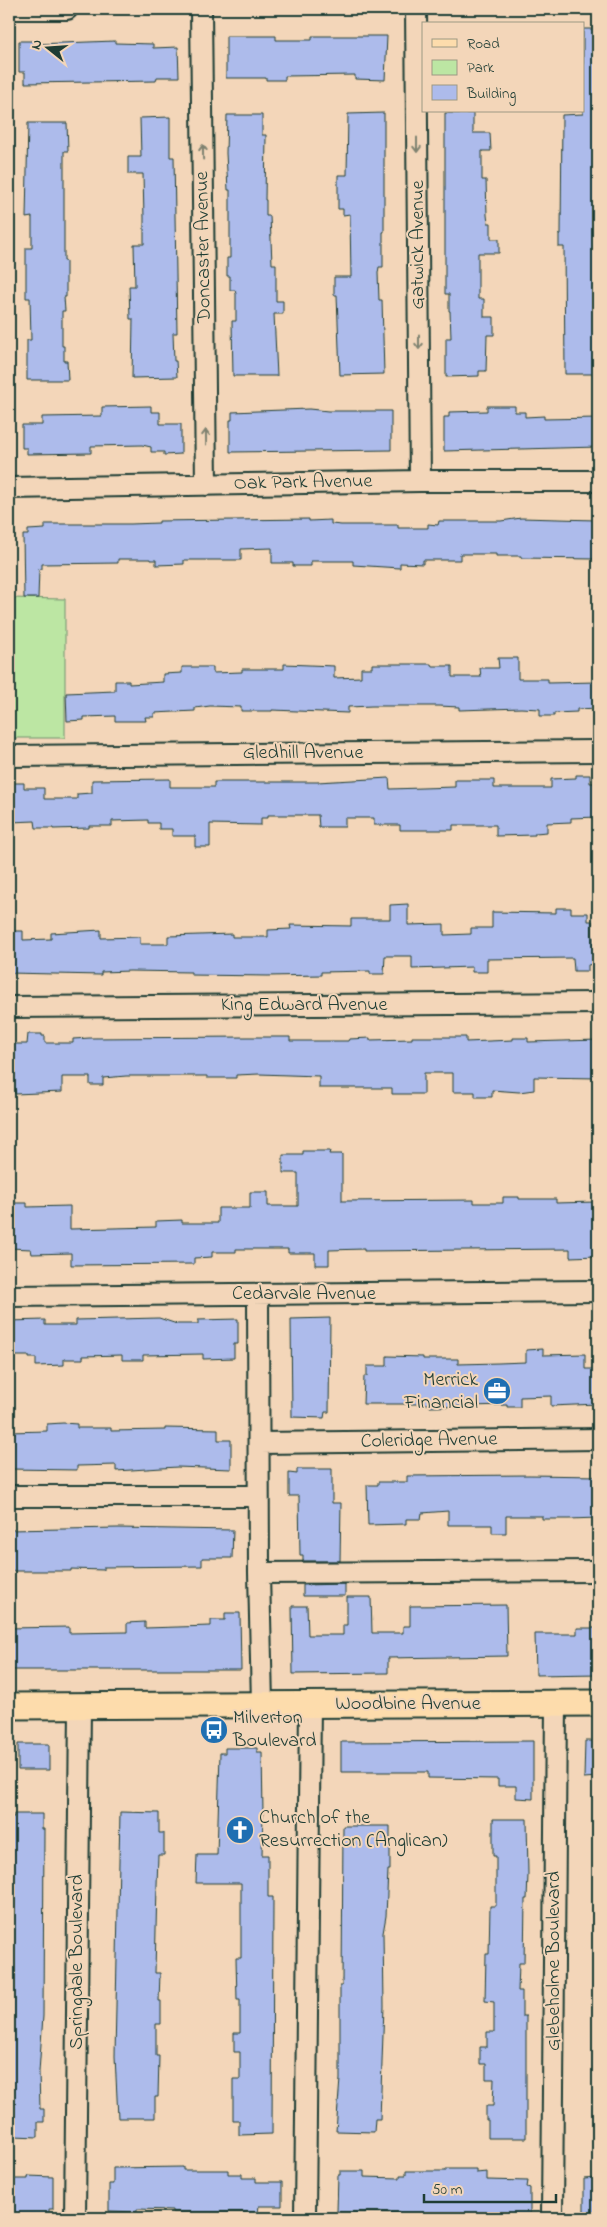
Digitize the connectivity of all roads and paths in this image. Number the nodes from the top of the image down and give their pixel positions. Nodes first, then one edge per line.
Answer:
1 (9, 9) edge
2 (67, 9) edge
3 (202, 9) edge
4 (416, 9) edge
5 (420, 481) junction
6 (598, 481) edge
7 (206, 486) junction
8 (9, 488) edge
9 (598, 751) edge
10 (9, 756) edge
11 (598, 1003) edge
12 (9, 1007) edge
13 (598, 1292) edge
14 (258, 1294) junction
15 (9, 1296) edge
16 (598, 1439) edge
17 (260, 1443) junction
18 (9, 1496) edge
19 (258, 1496) junction
20 (598, 1571) edge
21 (259, 1573) junction
22 (598, 1703) edge
23 (262, 1704) junction
24 (310, 1704) junction
25 (556, 1704) junction
26 (9, 1706) edge
27 (80, 1706) junction
28 (75, 2218) edge
29 (305, 2218) edge
30 (552, 2218) edge

1 - 2 street
7 -> 3 street, Doncaster Avenue
4 -> 5 street, Gatwick Avenue
5 - 6 street, Oak Park Avenue
5 - 7 street, Oak Park Avenue
7 - 8 street, Oak Park Avenue
9 - 10 street, Gledhill Avenue
11 - 12 street, King Edward Avenue
13 - 14 street, Cedarvale Avenue
14 - 15 street, Cedarvale Avenue
14 - 17 street
16 - 17 street, Coleridge Avenue
17 - 19 street
18 - 19 street
19 - 21 street
20 - 21 street
21 - 23 street
22 - 25 main road, Woodbine Avenue
23 - 24 main road, Woodbine Avenue
23 - 27 main road, Woodbine Avenue
24 - 25 main road, Woodbine Avenue
24 - 29 street
25 - 30 street, Glebeholme Boulevard
26 - 27 main road, Woodbine Avenue
27 - 28 street, Springdale Boulevard

